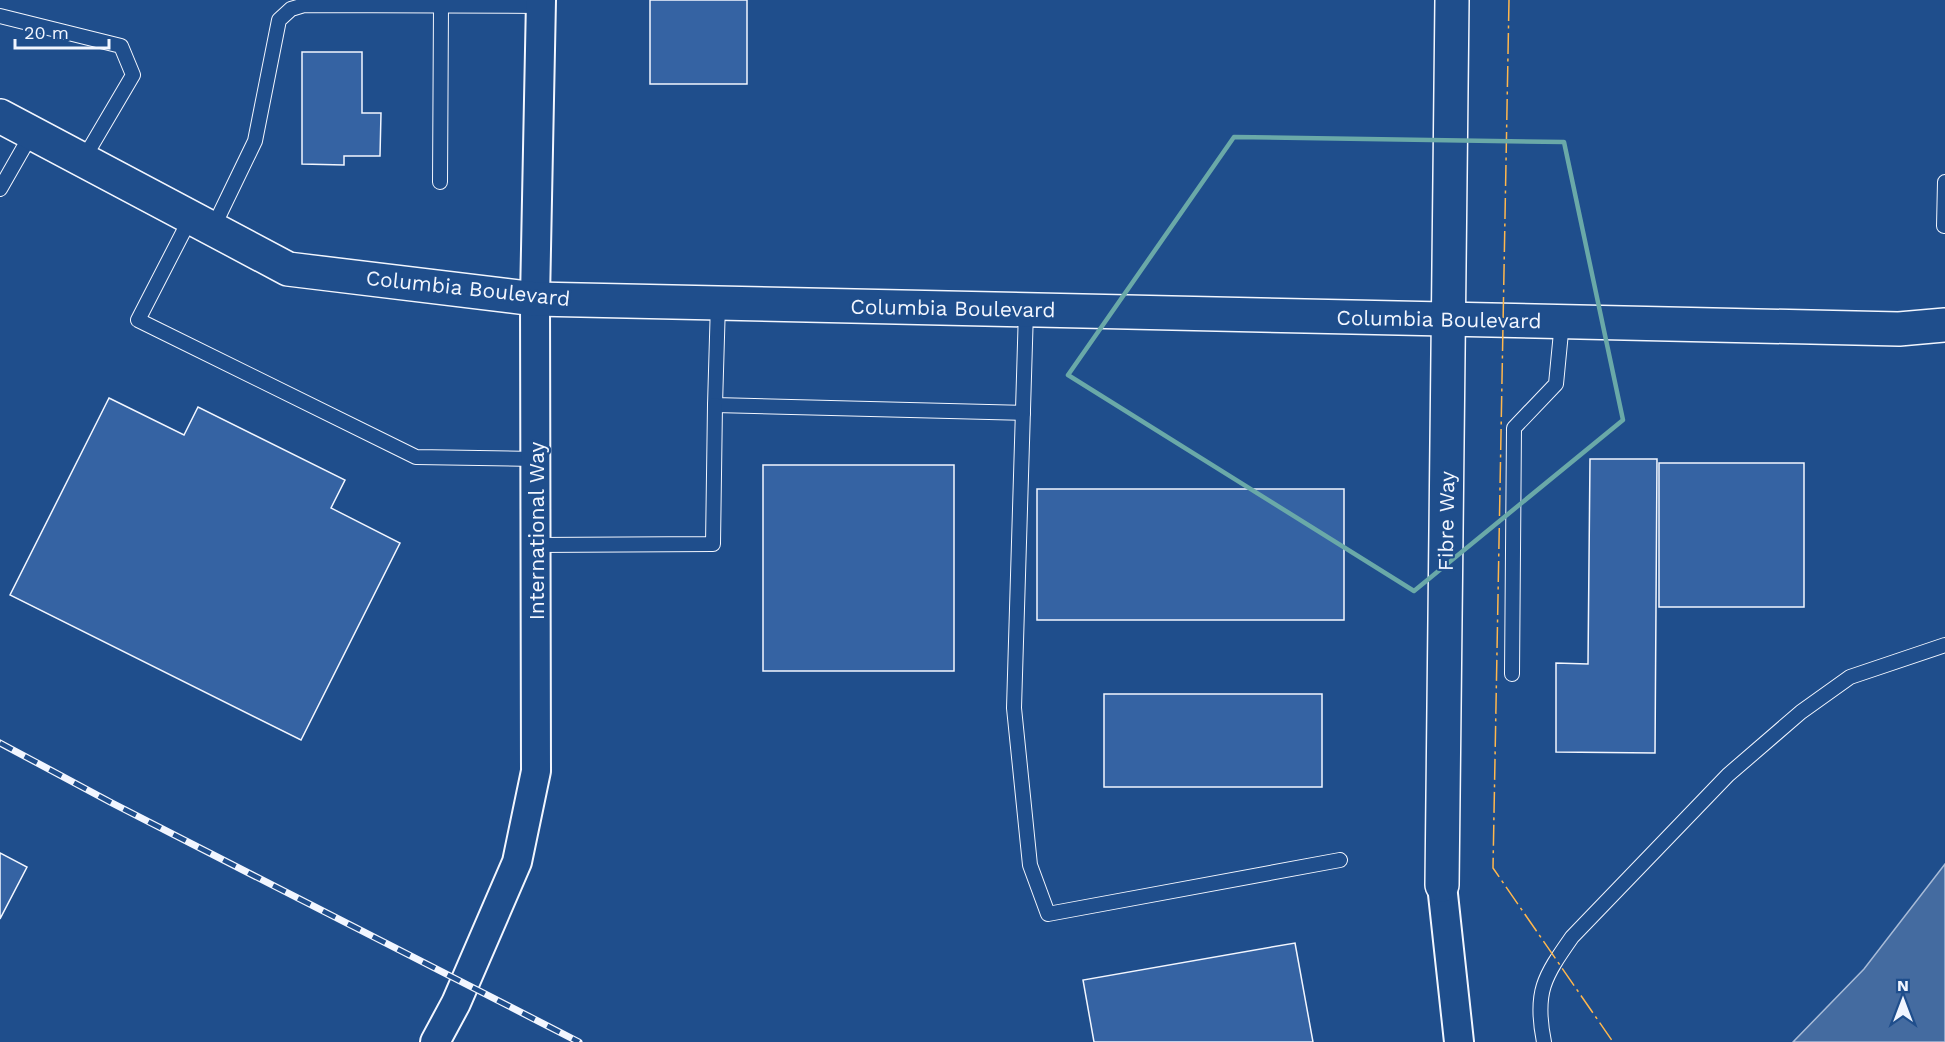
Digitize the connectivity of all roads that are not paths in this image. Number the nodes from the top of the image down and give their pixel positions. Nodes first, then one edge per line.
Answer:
1 (1452, 0) edge
2 (541, 3) edge
3 (441, 6) junction
4 (0, 16) edge
5 (0, 116) edge
6 (32, 133) junction
7 (82, 160) junction
8 (440, 182) dead end
9 (1945, 182) edge
10 (0, 189) edge
11 (202, 223) junction
12 (1944, 226) edge
13 (535, 299) junction
14 (718, 303) junction
15 (1026, 310) junction
16 (1449, 319) junction
17 (1562, 322) junction
18 (1945, 325) edge
19 (716, 405) junction
20 (1023, 413) junction
21 (535, 459) junction
22 (536, 545) junction
23 (1945, 645) edge
24 (1512, 674) dead end
25 (1340, 860) dead end
26 (1442, 885) joint
27 (435, 1042) edge
28 (1459, 1042) edge
29 (1544, 1042) edge

1 - 16 street, Fibre Way
2 - 3 lane
2 - 13 street, International Way
3 - 8 lane
3 - 11 lane
4 - 7 lane
5 - 6 street, Columbia Boulevard
6 - 7 street, Columbia Boulevard
6 - 10 lane
7 - 11 street, Columbia Boulevard
9 - 12 lane
11 - 13 street, Columbia Boulevard
11 - 21 lane
13 - 14 street, Columbia Boulevard
13 - 21 street, International Way
14 - 15 street, Columbia Boulevard
14 - 19 lane
15 - 16 street, Columbia Boulevard
15 - 20 lane
16 - 17 street, Columbia Boulevard
16 - 26 street, Fibre Way
17 - 18 street, Columbia Boulevard
17 - 24 lane
19 - 20 lane
19 - 22 lane
20 - 25 lane
21 - 22 street, International Way
22 - 27 street, International Way
23 - 29 lane
26 - 28 street, Fibre Way

